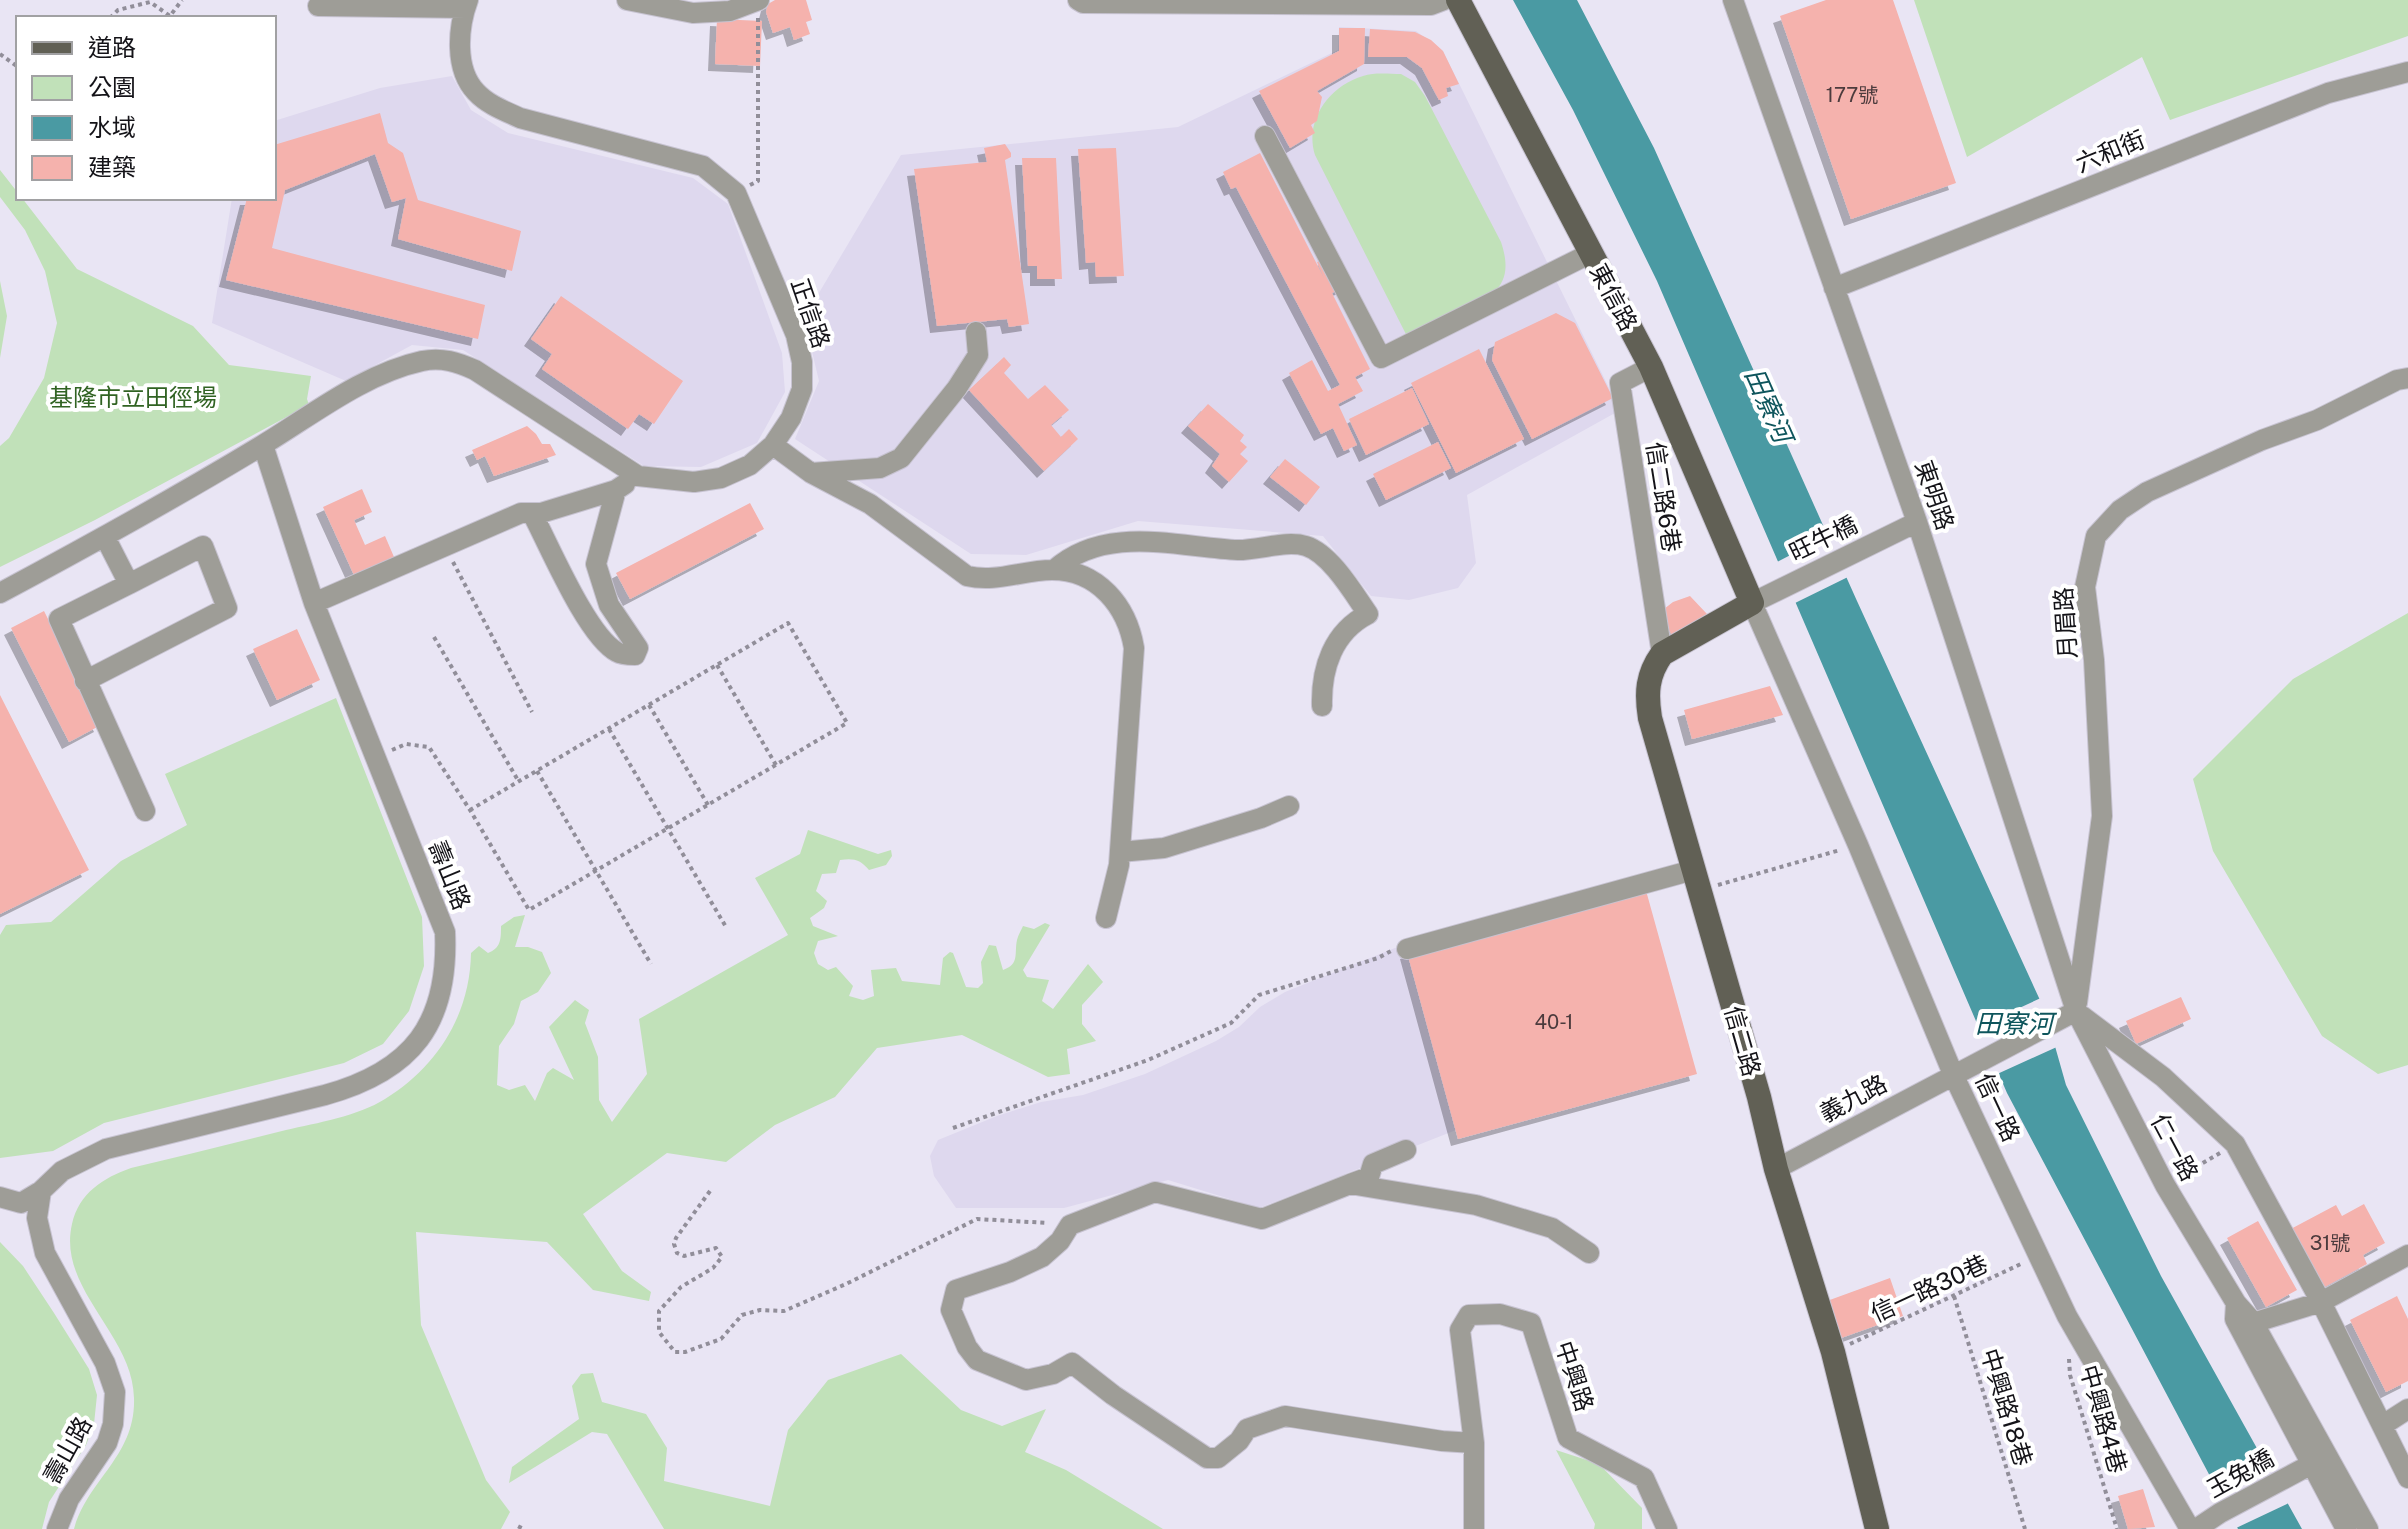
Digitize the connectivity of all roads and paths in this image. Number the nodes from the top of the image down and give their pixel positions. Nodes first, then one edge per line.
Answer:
1 (627, 0) edge
2 (759, 0) edge
3 (1078, 0) edge
4 (1444, 0) edge
5 (1458, 0) edge
6 (1733, 0) edge
7 (467, 4) edge
8 (318, 6) dead end
9 (112, 16) edge
10 (170, 16) edge
11 (2408, 72) edge
12 (1265, 136) dead end
13 (736, 193) junction
14 (1591, 253) junction
15 (1834, 288) junction
16 (976, 332) dead end
17 (1651, 367) junction
18 (2408, 378) edge
19 (263, 445) junction
20 (773, 445) junction
21 (811, 473) junction
22 (638, 476) junction
23 (616, 490) junction
24 (532, 513) junction
25 (1917, 522) junction
26 (105, 537) junction
27 (444, 545) junction
28 (1054, 570) junction
29 (129, 584) junction
30 (0, 593) edge
31 (314, 603) junction
32 (1752, 603) junction
33 (434, 637) dead end
34 (1662, 654) junction
35 (717, 665) junction
36 (85, 681) junction
37 (649, 705) junction
38 (1322, 706) dead end
39 (532, 712) dead end
40 (609, 728) junction
41 (374, 759) junction
42 (776, 765) junction
43 (537, 771) junction
44 (519, 782) junction
45 (708, 805) junction
46 (1289, 806) dead end
47 (470, 810) junction
48 (145, 811) dead end
49 (668, 829) junction
50 (1858, 845) junction
51 (1120, 852) junction
52 (596, 871) junction
53 (1696, 880) junction
54 (1106, 918) dead end
55 (726, 927) dead end
56 (1403, 947) joint
57 (651, 964) dead end
58 (2076, 1011) junction
59 (1953, 1074) junction
60 (953, 1128) dead end
61 (2235, 1144) junction
62 (1406, 1150) dead end
63 (1776, 1169) junction
64 (1350, 1184) junction
65 (2165, 1185) junction
66 (46, 1186) junction
67 (710, 1191) dead end
68 (8, 1200) edge
69 (1070, 1225) junction
70 (37, 1226) junction
71 (1589, 1253) dead end
72 (2039, 1255) junction
73 (2407, 1258) edge
74 (1954, 1296) junction
75 (2321, 1302) junction
76 (2067, 1316) junction
77 (2246, 1325) junction
78 (1833, 1352) junction
79 (2408, 1409) edge
80 (2383, 1425) junction
81 (1474, 1443) junction
82 (2310, 1465) junction
83 (2408, 1478) edge
84 (57, 1529) edge
85 (1474, 1529) edge
86 (1667, 1529) edge
87 (1877, 1529) edge
88 (2025, 1529) edge
89 (2117, 1529) edge
90 (2193, 1529) edge
91 (2346, 1529) edge
92 (2368, 1529) edge

1 - 2 street
2 - 13 path
3 - 4 street
5 - 14 main road, 東信路
6 - 15 street, 東明路
7 - 8 street
7 - 13 street, 正信路
9 - 10 path
11 - 15 street, 六和街
12 - 14 street
13 - 20 street, 正信路
14 - 17 main road, 東信路
15 - 25 street, 東明路
16 - 21 street
17 - 32 main road, 東信路
17 - 34 street, 信二路6巷
18 - 58 street, 月眉路
19 - 22 street, 正信路
19 - 26 street, 正信路
19 - 31 street, 壽山路
20 - 21 street
20 - 22 street, 正信路
21 - 28 street
22 - 23 street
23 - 24 street
23 - 24 street
24 - 27 street
25 - 32 street, 旺牛橋
25 - 58 street, 東明路
26 - 29 street
26 - 30 street, 正信路
27 - 31 street
27 - 39 path
28 - 38 street
28 - 51 street
29 - 36 street
29 - 36 street
31 - 41 street, 壽山路
32 - 34 main road
32 - 50 street, 信一路
33 - 44 path
34 - 53 main road, 信二路
35 - 37 path
35 - 42 path
35 - 42 path
36 - 48 street
37 - 40 path
37 - 45 path
40 - 43 path
40 - 49 path
41 - 47 path
41 - 66 street, 壽山路
42 - 45 path
43 - 44 path
43 - 52 path
44 - 47 path
45 - 49 path
46 - 51 street
47 - 52 path
49 - 52 path
49 - 55 path
50 - 53 path
50 - 59 street, 信一路
51 - 54 street
52 - 57 path
53 - 56 street
53 - 63 main road, 信二路
56 - 60 path
58 - 59 street, 義九路
58 - 61 street
58 - 65 street, 仁一路
59 - 63 street, 義九路
59 - 72 street, 信一路
61 - 65 path
61 - 75 street
62 - 64 street
63 - 78 main road, 信二路
64 - 69 street
64 - 71 street
65 - 77 street, 仁一路
66 - 68 street, 壽山路
66 - 70 street
67 - 69 path
68 - 70 street
69 - 81 street
70 - 84 street, 壽山路
72 - 74 path, 信一路30巷
72 - 76 street, 信一路
73 - 75 street
74 - 78 path, 信一路30巷
74 - 88 path, 中興路18巷
75 - 77 street
75 - 80 street
76 - 89 path, 中興路4巷
76 - 90 street, 信一路
77 - 82 street, 仁一路
77 - 92 street, 仁一路
78 - 87 main road, 信二路
79 - 80 street
80 - 83 street
81 - 85 street, 中興路
81 - 86 street, 中興路
82 - 90 street, 玉兔橋
82 - 91 street, 仁一路

